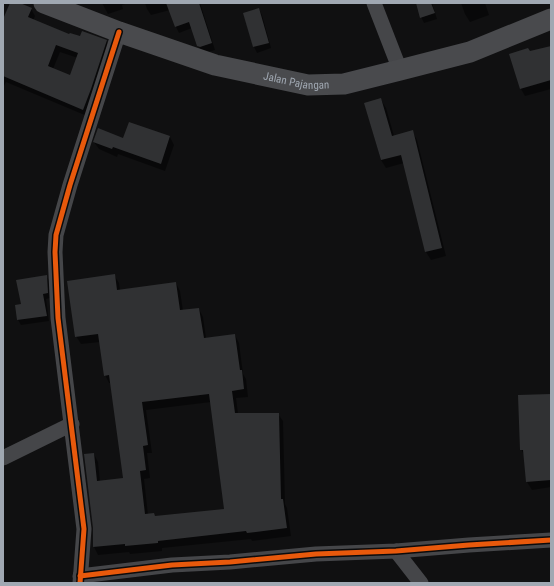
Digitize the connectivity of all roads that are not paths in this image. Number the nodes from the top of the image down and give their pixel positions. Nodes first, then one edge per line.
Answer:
1 (44, 3) edge
2 (374, 3) edge
3 (551, 19) edge
4 (119, 32) junction
5 (400, 70) junction
6 (72, 424) junction
7 (3, 458) edge
8 (551, 540) edge
9 (396, 551) junction
10 (80, 579) edge
11 (421, 583) edge

1 - 4 main road, Jalan Pajangan
2 - 5 street
3 - 5 main road, Jalan Pajangan
4 - 5 main road, Jalan Pajangan
4 - 6 street
6 - 7 street
6 - 10 street
8 - 9 street
9 - 10 street
9 - 11 street

